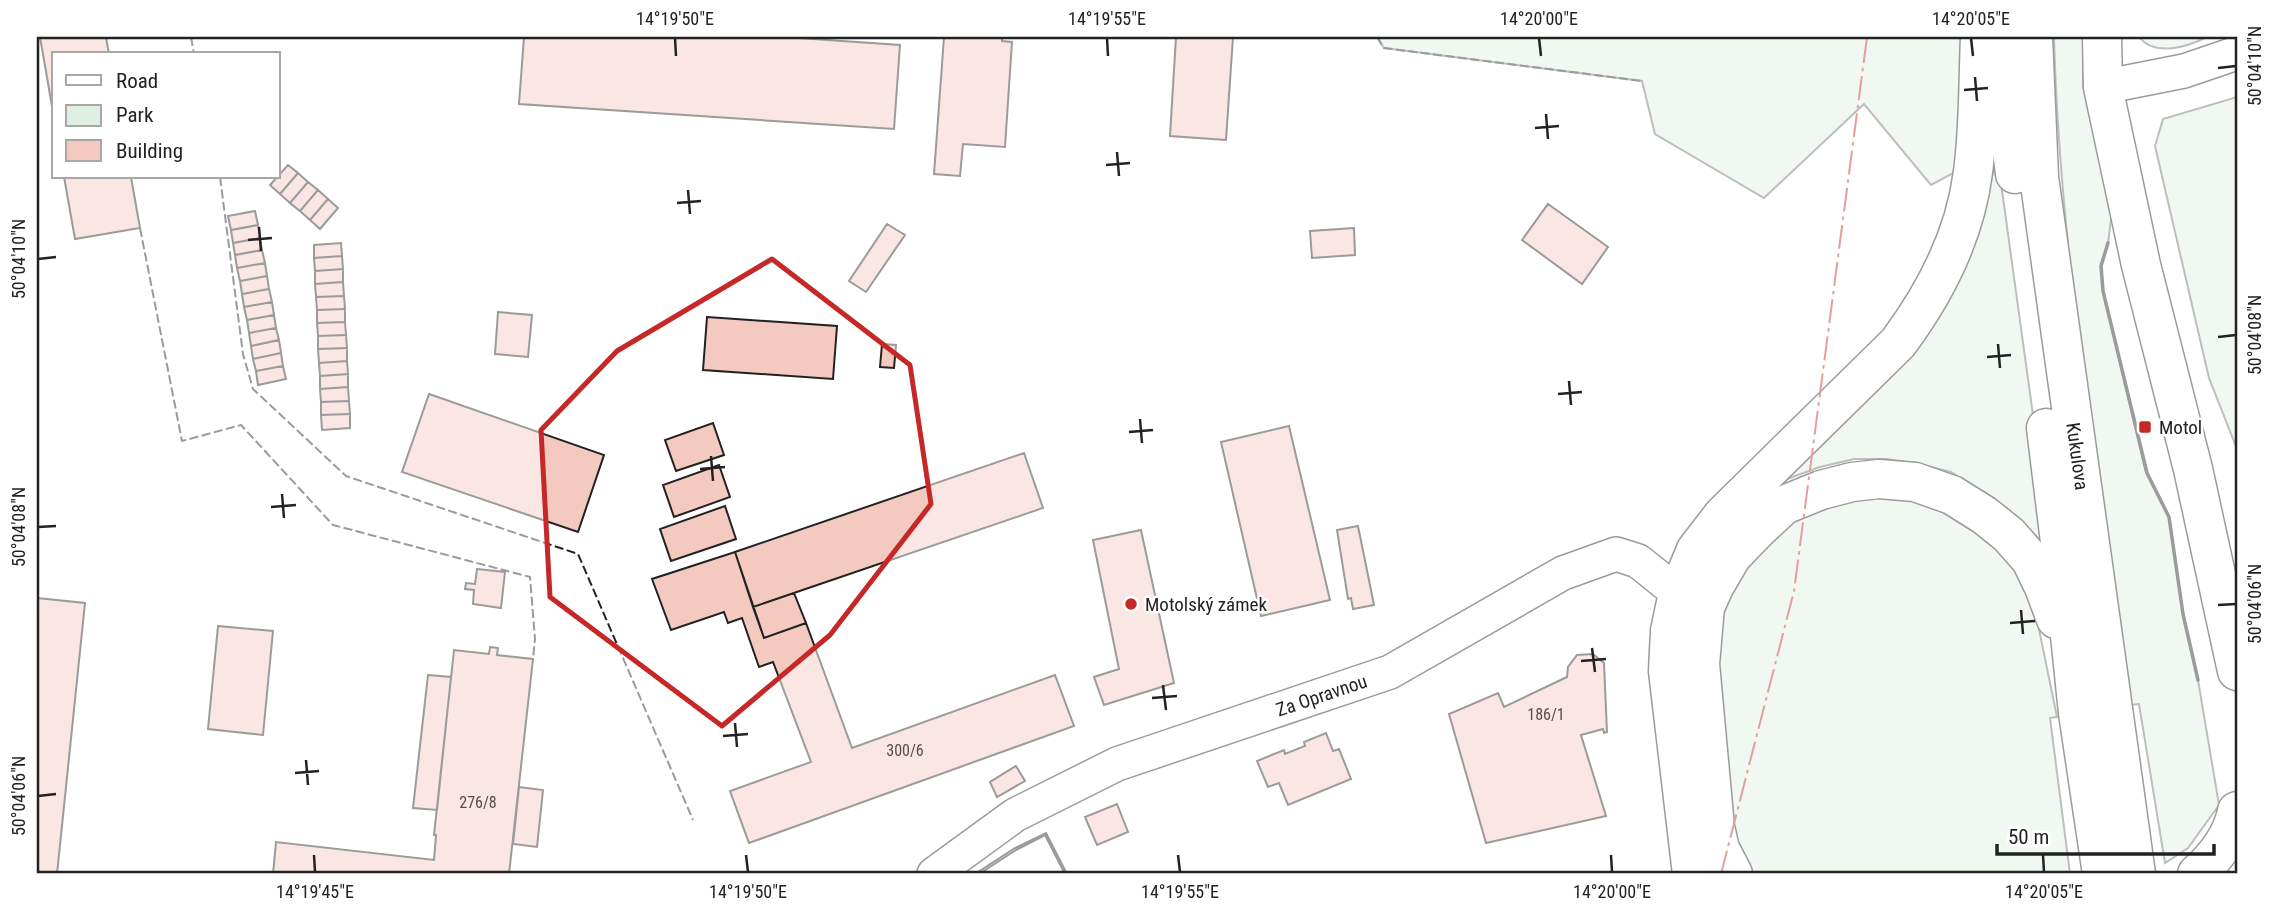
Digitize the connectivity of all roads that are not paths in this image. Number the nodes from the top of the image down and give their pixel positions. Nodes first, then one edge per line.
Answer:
1 (1980, 37) edge
2 (2006, 37) edge
3 (2033, 37) edge
4 (2102, 37) edge
5 (2237, 53) edge
6 (2104, 87) junction
7 (1692, 600) junction
8 (2071, 662) junction
9 (2237, 671) edge
10 (2095, 711) junction
11 (2237, 811) edge
12 (933, 874) edge
13 (1692, 874) edge
14 (1733, 874) edge
15 (2102, 874) edge
16 (2136, 874) edge
17 (2197, 874) edge

1 - 7 main road
2 - 8 main road, Kukulova
3 - 10 main road, Kukulova
4 - 6 main road
5 - 6 street
6 - 9 main road
7 - 8 main road
7 - 12 street, Za Opravnou
7 - 13 main road
7 - 14 main road
8 - 10 main road, Kukulova
10 - 15 main road, Kukulova
10 - 16 main road, Kukulova
11 - 17 main road

